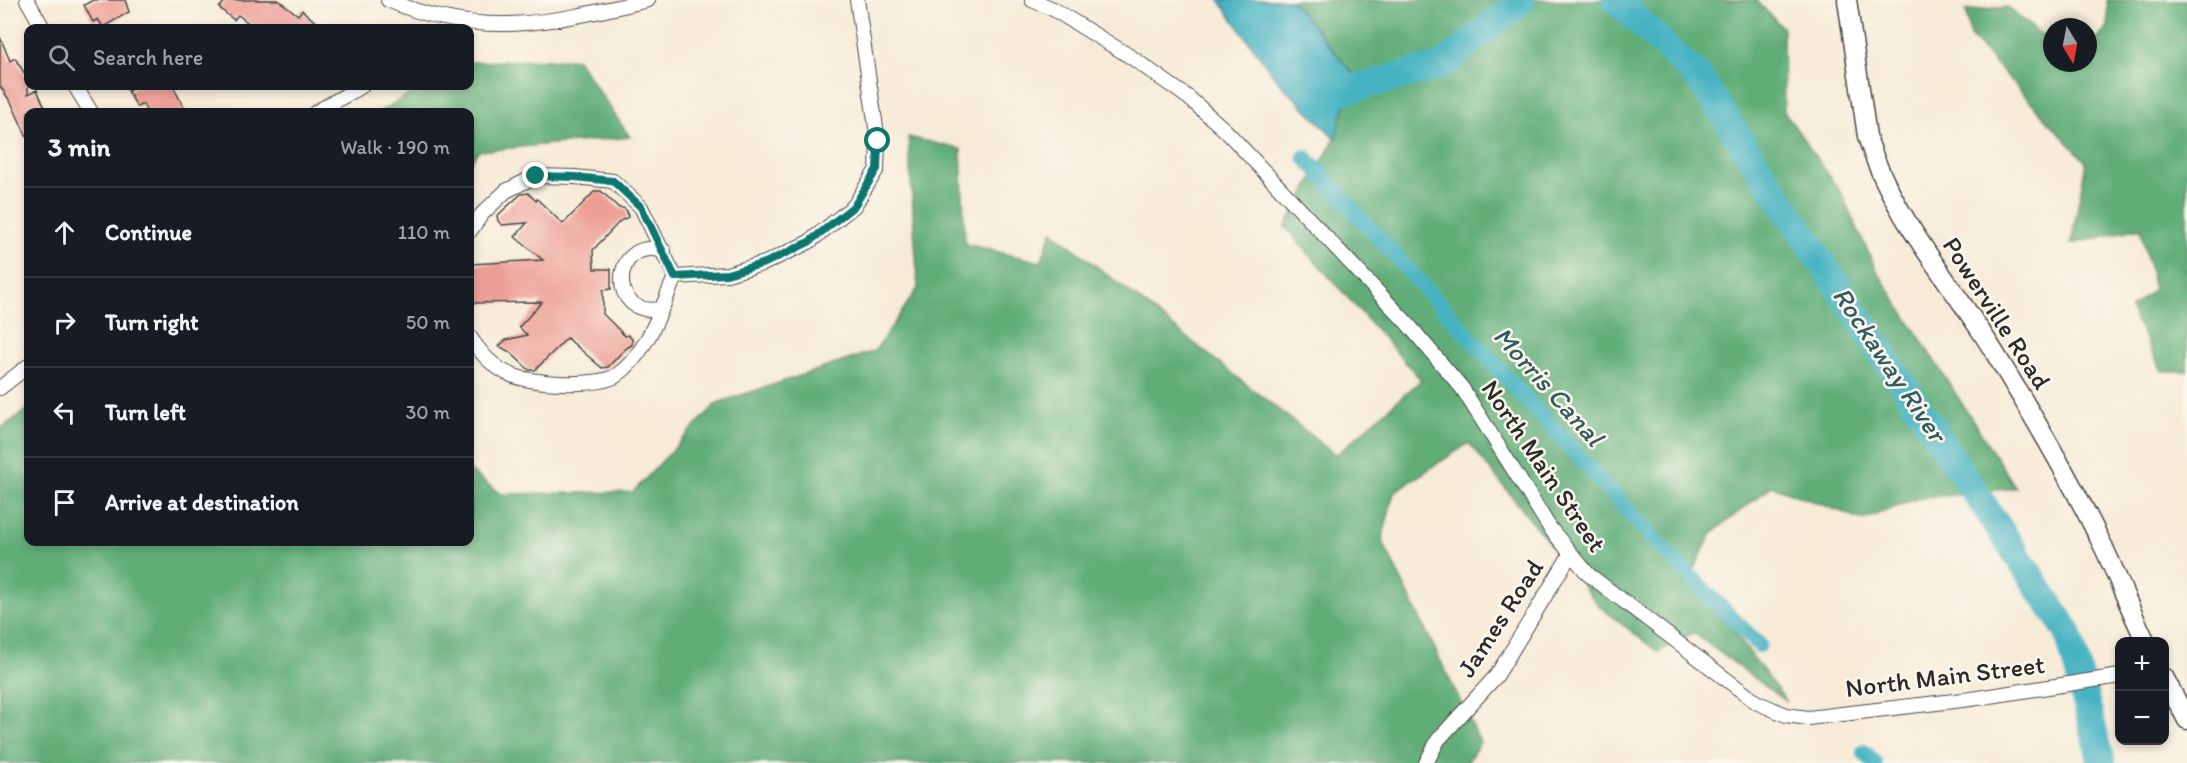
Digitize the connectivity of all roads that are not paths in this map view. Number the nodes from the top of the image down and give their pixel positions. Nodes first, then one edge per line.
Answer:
1 (27, 0) edge
2 (388, 0) edge
3 (648, 0) edge
4 (857, 0) edge
5 (1032, 0) edge
6 (1847, 0) edge
7 (41, 24) edge
8 (456, 24) edge
9 (474, 25) edge
10 (77, 90) edge
11 (355, 90) edge
12 (89, 108) edge
13 (323, 108) edge
14 (474, 225) edge
15 (664, 251) junction
16 (675, 277) junction
17 (661, 309) junction
18 (474, 344) edge
19 (24, 369) edge
20 (0, 388) edge
21 (1570, 555) junction
22 (2144, 637) edge
23 (2115, 677) edge
24 (2169, 686) edge
25 (2187, 720) edge
26 (1426, 763) edge

1 - 7 street
2 - 8 street
3 - 9 street
4 - 16 street
5 - 21 street, North Main Street
6 - 22 main road, Powerville Road
10 - 12 street
11 - 13 street
14 - 15 street
15 - 16 street
15 - 17 street
16 - 17 street
17 - 18 street
19 - 20 street
21 - 23 street, North Main Street
21 - 26 street, James Road
24 - 25 main road

